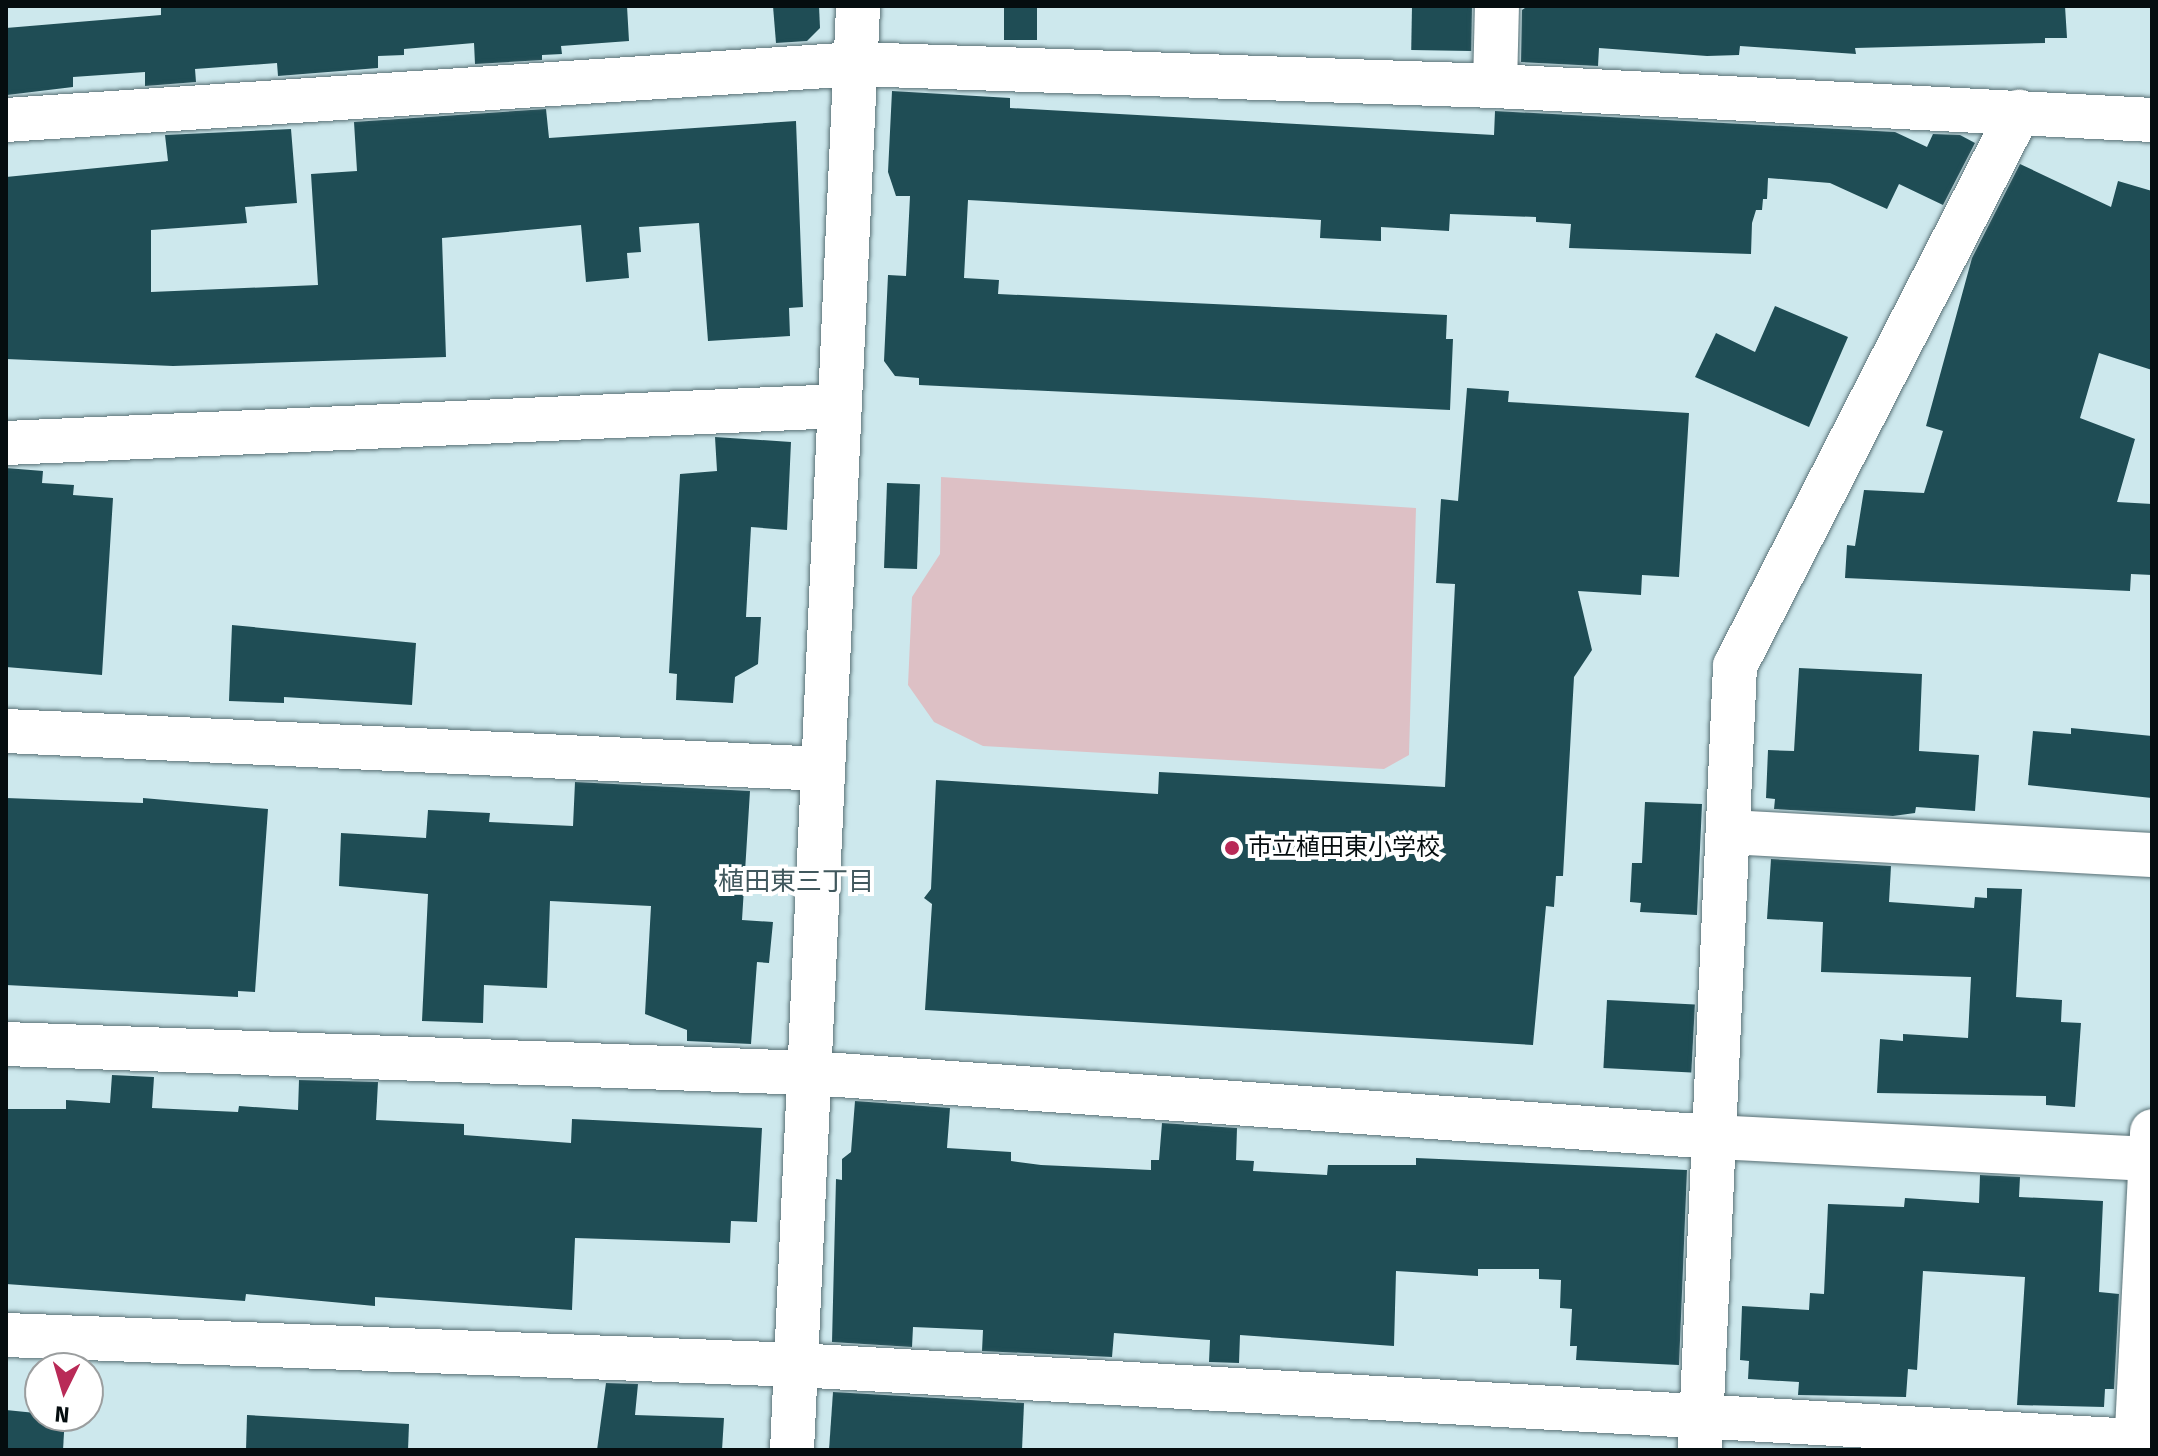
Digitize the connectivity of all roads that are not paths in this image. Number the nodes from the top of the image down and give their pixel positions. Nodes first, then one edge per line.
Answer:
1 (858, 6) edge
2 (1497, 6) edge
3 (855, 64) junction
4 (1495, 86) junction
5 (2019, 112) junction
6 (6, 120) edge
7 (2152, 120) edge
8 (839, 406) junction
9 (6, 443) edge
10 (6, 731) edge
11 (823, 769) junction
12 (1728, 832) junction
13 (2152, 855) edge
14 (6, 1044) edge
15 (810, 1073) junction
16 (1714, 1137) junction
17 (2152, 1150) edge
18 (6, 1335) edge
19 (796, 1365) junction
20 (1700, 1435) edge
21 (2141, 1445) edge
22 (792, 1450) edge

1 - 3 street
2 - 4 street
3 - 4 street
3 - 6 street
3 - 8 street
4 - 5 street
5 - 7 street
5 - 12 street
8 - 9 street
8 - 11 street
10 - 11 street
11 - 15 street
12 - 13 street
12 - 16 street
14 - 15 street
15 - 16 street
15 - 19 street
16 - 17 street
16 - 20 street
17 - 21 street
18 - 19 street
19 - 20 street
19 - 22 street
20 - 21 street

